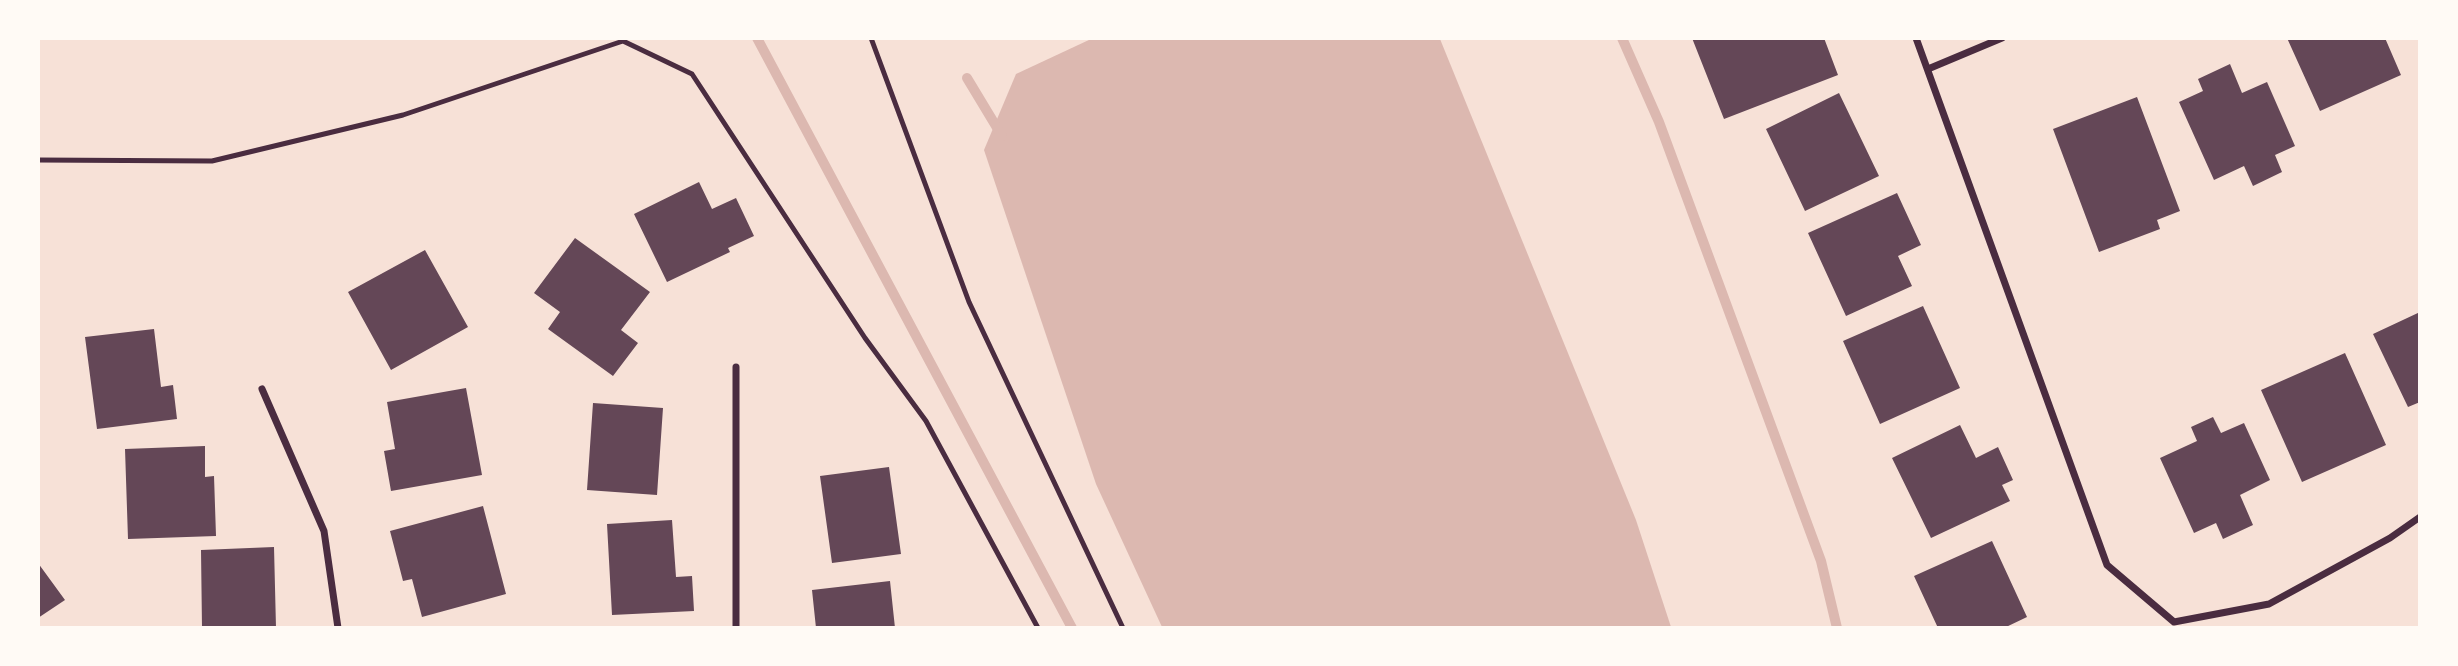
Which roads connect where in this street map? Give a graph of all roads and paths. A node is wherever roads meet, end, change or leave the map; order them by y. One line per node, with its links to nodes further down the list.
1 (871, 38): 12 (lane)
2 (1916, 38): 4 (street)
3 (2002, 38): 4 (street)
4 (1928, 69): 8 (street)
5 (38, 160): 11 (lane)
6 (736, 367): 10 (street)
7 (262, 389): 9 (street)
8 (2420, 516)
9 (338, 628)
10 (736, 628)
11 (1038, 628)
12 (1123, 628)

